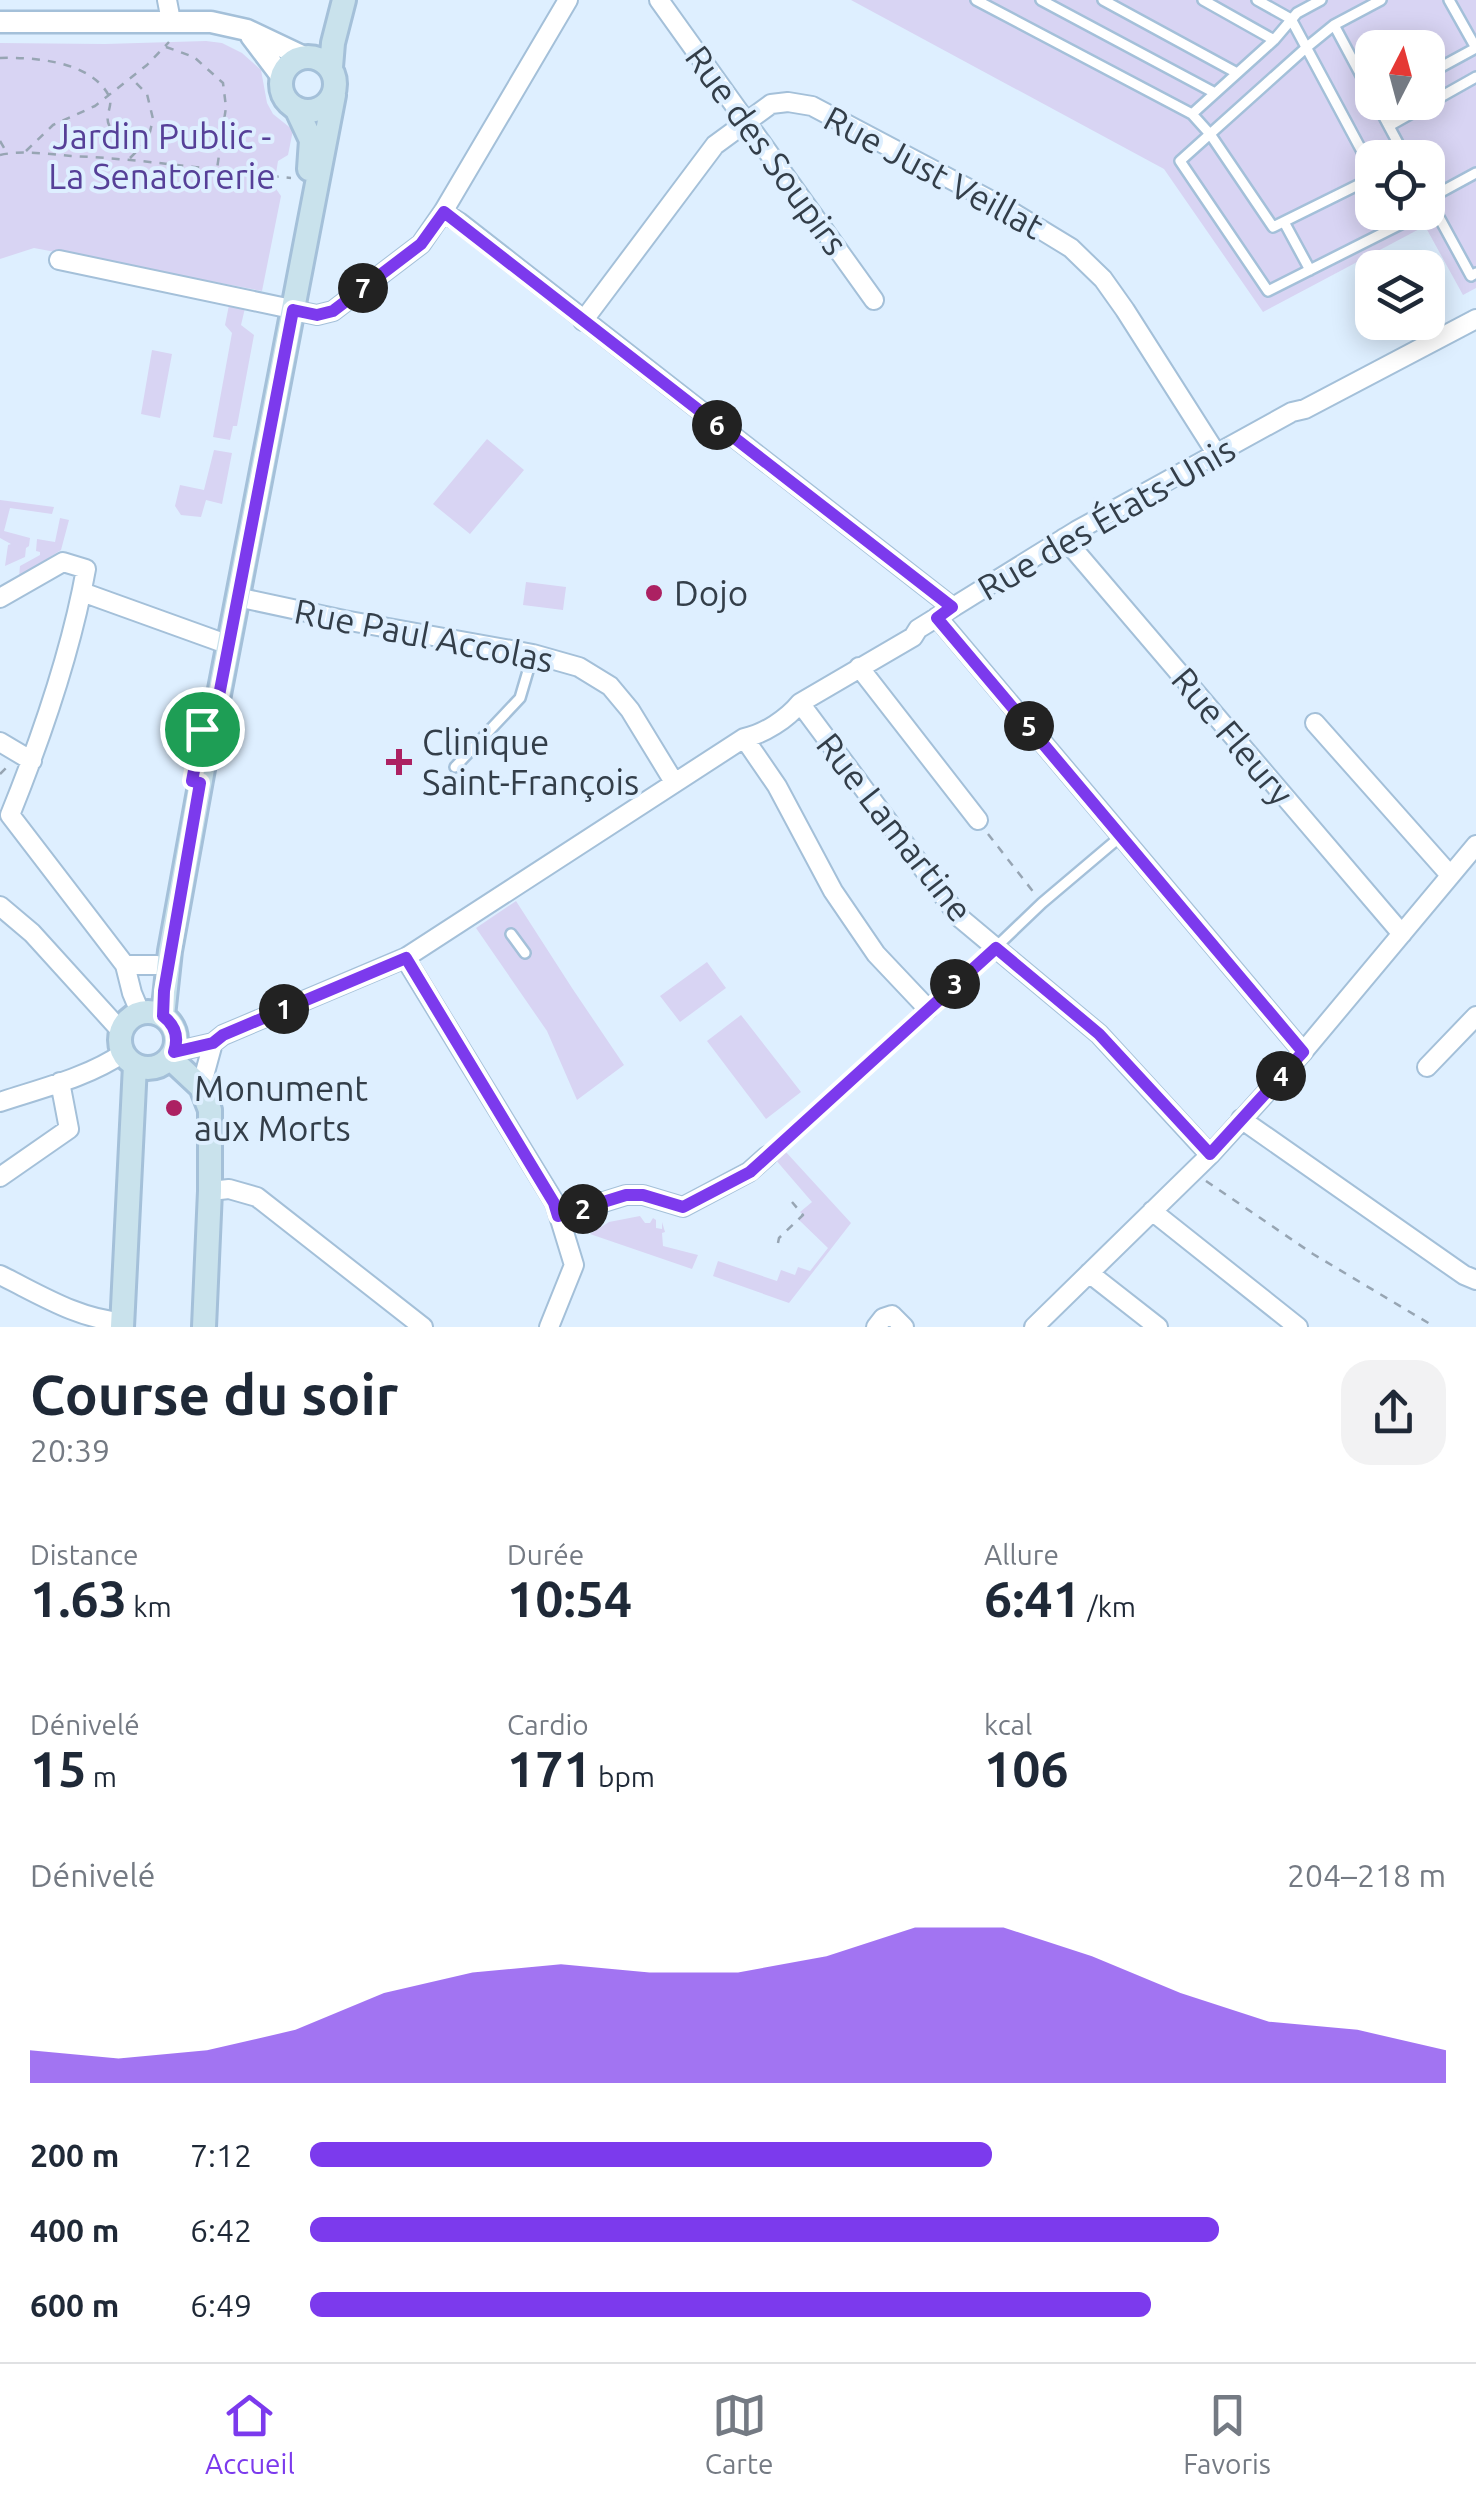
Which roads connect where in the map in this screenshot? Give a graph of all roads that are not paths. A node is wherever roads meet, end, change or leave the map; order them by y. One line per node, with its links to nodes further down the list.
1 (343, 0): 20 (main road); 23 (main road)
2 (568, 0): 40 (street)
3 (660, 0): 32 (street, Rue des Soupirs)
4 (976, 0): 30 (lane)
5 (1041, 0): 27 (lane)
6 (1103, 0): 24 (lane)
7 (1203, 0): 17 (lane)
8 (1257, 0): 13 (lane)
9 (1321, 0): 13 (lane)
10 (1381, 0): 15 (lane)
11 (1449, 0): 19 (lane)
12 (169, 10): 14 (street); 16 (street)
13 (1291, 19): 17 (lane); 18 (lane)
14 (0, 22)
15 (1334, 25): 18 (lane); 21 (lane)
16 (247, 30): 20 (street); 25 (street)
17 (1274, 40): 24 (lane)
18 (1306, 47): 34 (lane); 36 (lane)
19 (1476, 48): 22 (lane)
20 (305, 57): 23 (main road); 25 (main road)
21 (1355, 64)
22 (1445, 65)
23 (331, 67): 28 (main road)
24 (1238, 73): 27 (lane)
25 (282, 76): 29 (main road)
26 (1476, 78): 33 (lane)
27 (1215, 93): 30 (lane)
28 (334, 94): 29 (main road); 48 (main road)
29 (296, 108): 48 (main road)
30 (1192, 114): 34 (lane)
31 (1386, 120): 33 (lane)
32 (747, 122): 47 (street, Rue des Soupirs); 50 (street, Rue Just Veillat); 51 (street, Rue Just Veillat)
33 (1389, 126): 35 (lane)
34 (1210, 134): 41 (lane); 45 (lane)
35 (1397, 140)
36 (1355, 141)
37 (1476, 173): 39 (lane)
38 (1355, 183): 41 (lane)
39 (1445, 189)
40 (444, 212): 48 (street); 50 (street)
41 (1284, 222): 45 (lane)
42 (1445, 229): 46 (lane)
43 (1389, 230): 45 (lane)
44 (59, 260): 48 (street)
45 (1310, 270)
46 (1476, 274)
47 (874, 300)
48 (288, 308): 55 (main road); 57 (main road)
49 (1476, 318): 51 (street, Rue des États-Unis)
50 (583, 321): 56 (street)
51 (1216, 453): 52 (street, Rue des États-Unis)
52 (1064, 538): 56 (street, Rue des États-Unis); 76 (street, Rue Fleury)
53 (82, 592): 54 (street); 57 (street); 65 (street)
54 (0, 598)
55 (237, 598): 58 (street, Rue Paul Accolas); 62 (main road)
56 (944, 612): 59 (street, Rue des États-Unis); 71 (street)
57 (218, 642): 62 (main road)
58 (533, 654): 66 (lane); 68 (street, Rue Paul Accolas)
59 (860, 667): 60 (street, Rue des États-Unis); 70 (street)
60 (800, 703): 63 (street, Rue des États-Unis); 77 (street, Rue Lamartine)
61 (1315, 723): 73 (street)
62 (207, 730): 67 (main road)
63 (744, 738): 68 (street, Rue des États-Unis); 82 (street)
64 (0, 742): 65 (street)
65 (32, 761): 69 (street)
66 (455, 767)
67 (196, 782): 81 (main road); 83 (main road)
68 (673, 783): 79 (street, Rue des États-Unis)
69 (5, 819): 80 (street)
70 (978, 820)
71 (1122, 835): 77 (lane); 87 (street)
72 (1476, 845): 73 (street)
73 (1450, 876): 76 (street)
74 (0, 906): 86 (street)
75 (512, 934): 78 (lane)
76 (1402, 934): 87 (street)
77 (996, 948): 82 (lane); 94 (street, Rue Lamartine)
78 (525, 953)
79 (406, 958): 85 (street, Rue des États-Unis); 99 (street)
80 (125, 965): 81 (street); 83 (street)
81 (157, 965): 83 (main road)
82 (928, 1009): 95 (lane)
83 (150, 1013): 86 (main road); 88 (main road)
84 (1476, 1016): 89 (street)
85 (213, 1043): 88 (street, Rue des États-Unis); 91 (street)
86 (126, 1050): 88 (main road); 90 (street); 103 (main road)
87 (1303, 1052): 93 (street)
88 (172, 1055): 91 (main road)
89 (1427, 1067)
90 (60, 1082): 92 (street); 96 (street)
91 (201, 1087): 97 (main road)
92 (0, 1102)
93 (1241, 1119): 94 (street); 102 (street)
94 (1210, 1154): 98 (street)
95 (766, 1156): 99 (street)
96 (0, 1178)
97 (210, 1191): 104 (main road); 105 (street)
98 (1152, 1211): 100 (street); 111 (street)
99 (558, 1216): 106 (street)
100 (1088, 1273): 109 (street); 110 (street)
101 (0, 1275): 103 (street)
102 (1476, 1280)
103 (122, 1324)
104 (204, 1327)
105 (423, 1327)
106 (548, 1327)
107 (876, 1327): 108 (street)
108 (904, 1327)
109 (1034, 1327)
110 (1158, 1327)
111 (1298, 1327)

